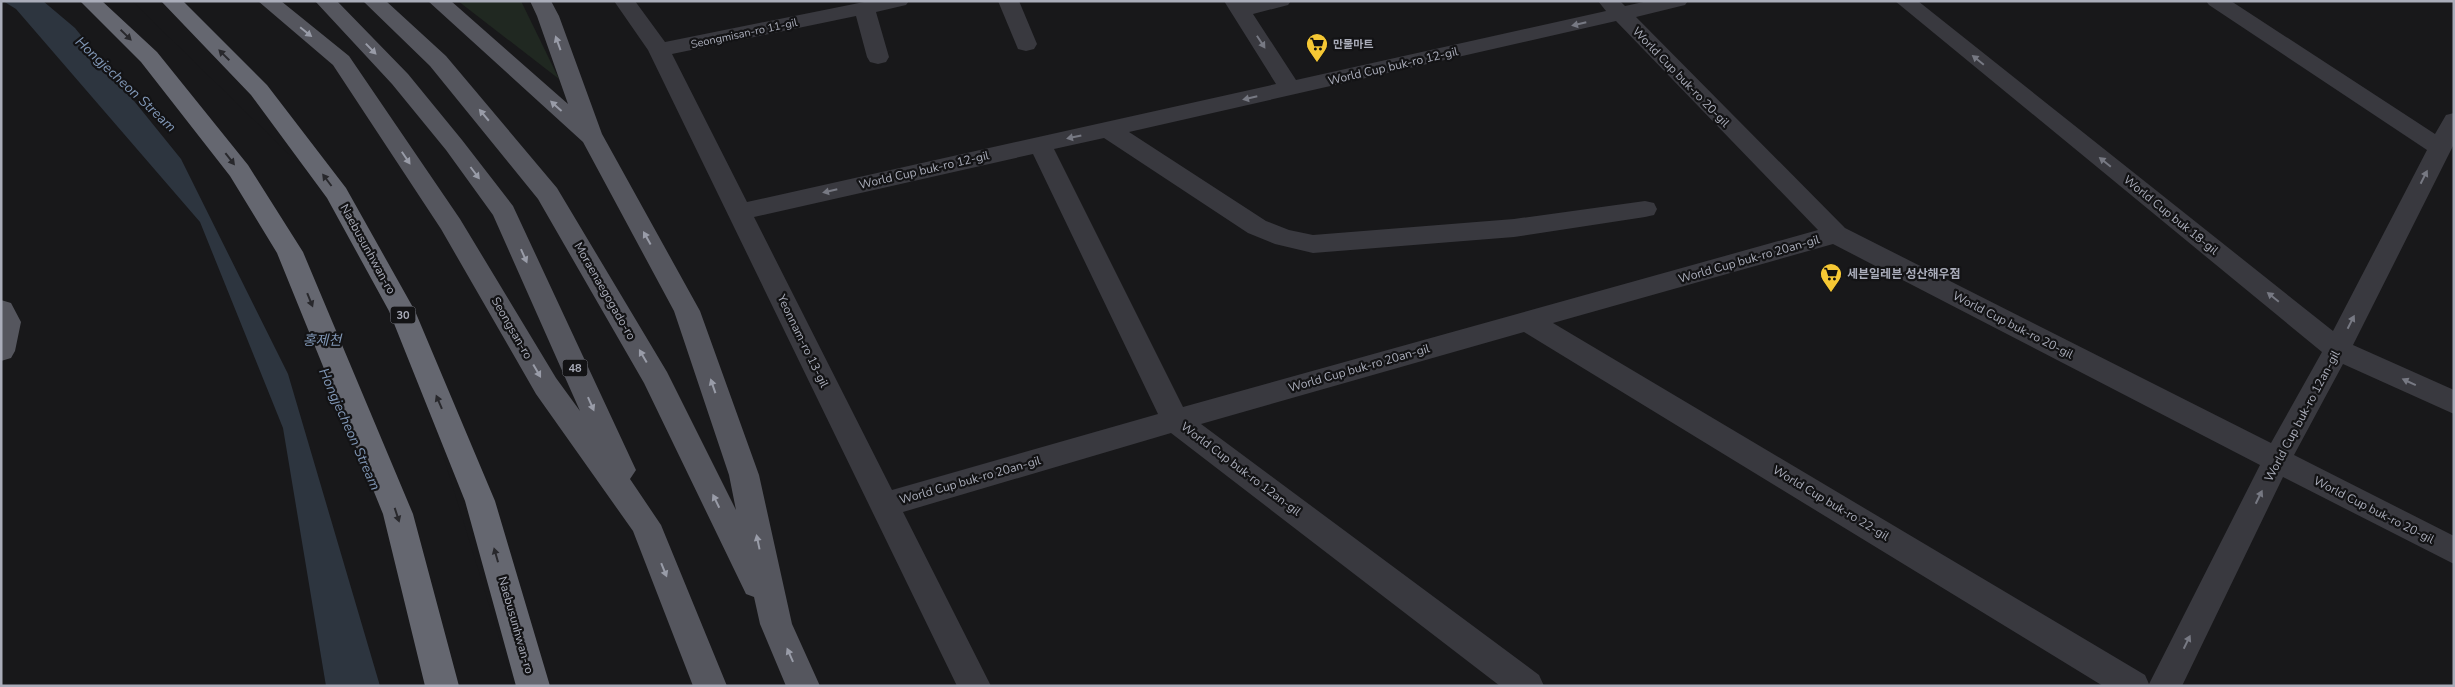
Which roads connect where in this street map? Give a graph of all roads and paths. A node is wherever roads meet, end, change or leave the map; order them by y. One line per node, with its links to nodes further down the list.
1 (90, 1): 42 (highway, one-way to 42)
2 (171, 1): 43 (highway, Naebusunhwan-ro / 30, one-way to 2)
3 (268, 1): 39 (main road, Seongsan-ro, one-way to 39)
4 (325, 1): 39 (main road, 48, one-way to 39)
5 (373, 1): 41 (main road, Moraenaegogado-ro, one-way to 5)
6 (438, 1): 25 (main road, one-way to 6)
7 (540, 1): 25 (main road, one-way to 7)
8 (624, 1): 20 (street, Yeonnam-ro 13-gil)
9 (899, 1): 17 (street, Seongmisan-ro 11-gil)
10 (1008, 1): 19 (street)
11 (1281, 1): 15 (street)
12 (1678, 1): 18 (street, World Cup buk-ro 12-gil)
13 (1904, 1): 33 (street, World Cup buk 18-gil, one-way to 13)
14 (2216, 1): 27 (street)
15 (1237, 6): 22 (street, one-way to 22)
16 (828, 8): 17 (street, Seongmisan-ro 11-gil); 20 (street, Seongmisan-ro 11-gil)
17 (864, 8): 21 (street)
18 (1614, 8): 22 (street, World Cup buk-ro 12-gil, one-way to 22); 30 (street, World Cup buk-ro 20-gil)
19 (1026, 44)
20 (659, 50): 29 (street, Yeonnam-ro 13-gil)
21 (878, 57)
22 (1291, 89): 24 (street, World Cup buk-ro 12-gil, one-way to 24)
23 (2454, 120): 27 (street, World Cup buk-ro 12an-gil)
24 (1109, 130): 26 (street, World Cup buk-ro 12-gil, one-way to 26); 28 (street)
25 (592, 138): 41 (main road, one-way to 25)
26 (1040, 144): 29 (street, World Cup buk-ro 12-gil, one-way to 29); 36 (street, World Cup buk-ro 12an-gil)
27 (2439, 147): 33 (street, World Cup buk-ro 12an-gil, one-way to 27)
28 (1645, 209)
29 (739, 212): 38 (street, Yeonnam-ro 13-gil)
30 (1836, 234): 32 (street, World Cup buk-ro 20an-gil); 37 (street, World Cup buk-ro 20-gil)
31 (1, 310): 34 (main road)
32 (1528, 321): 36 (street, World Cup buk-ro 20an-gil); 48 (street, World Cup buk-ro 22-gil)
33 (2337, 349): 35 (street, World Cup buk 18-gil, one-way to 33); 37 (street, World Cup buk-ro 12an-gil)
34 (1, 351)
35 (2454, 403)
36 (1175, 420): 38 (street, World Cup buk-ro 20an-gil); 47 (street, World Cup buk-ro 12an-gil)
37 (2277, 460): 40 (street, World Cup buk-ro 20-gil); 49 (street, World Cup buk-ro 12an-gil, one-way to 37)
38 (884, 506): 46 (street, Yeonnam-ro 13-gil)
39 (646, 525): 44 (main road, Seongsan-ro / 48, one-way to 44)
40 (2454, 551)
41 (776, 624): 45 (main road, one-way to 41)
42 (442, 686)
43 (533, 686)
44 (710, 686)
45 (803, 686)
46 (974, 686)
47 (1527, 686)
48 (2133, 686)
49 (2165, 686)

